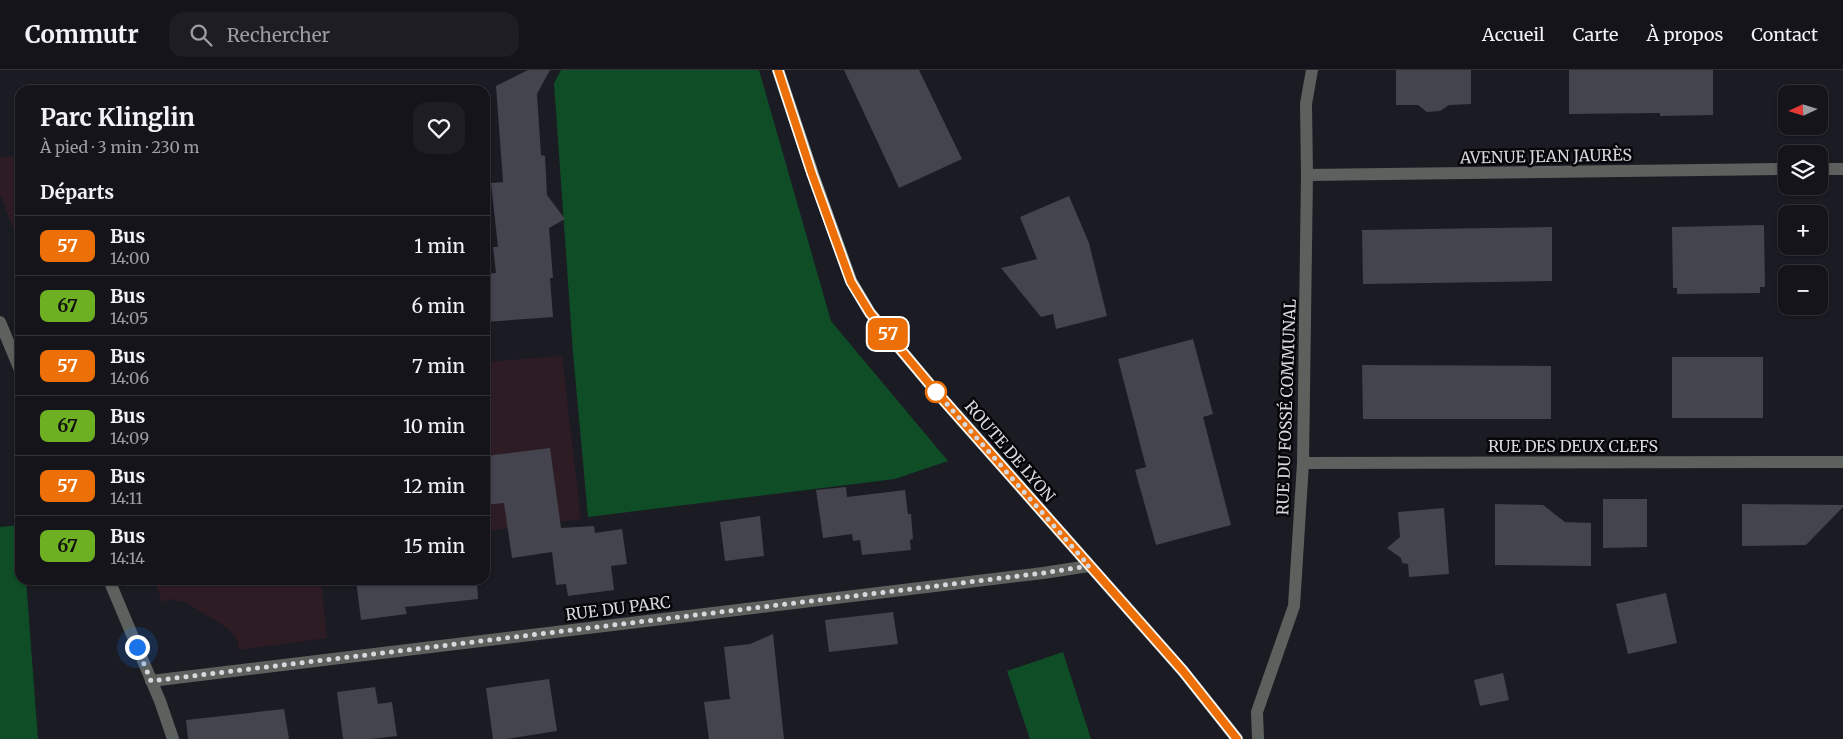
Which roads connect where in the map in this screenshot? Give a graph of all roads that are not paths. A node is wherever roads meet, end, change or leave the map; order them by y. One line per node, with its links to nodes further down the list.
1 (778, 70): 11 (main road, ROUTE DE LYON)
2 (1312, 70): 6 (street, RUE DU FOSSÉ COMMUNAL)
3 (1778, 169): 6 (street, AVENUE JEAN JAURÈS)
4 (1828, 169): 5 (street)
5 (1843, 169)
6 (1307, 175): 10 (street, RUE DU FOSSÉ COMMUNAL)
7 (0, 322): 8 (street)
8 (15, 358)
9 (1843, 462): 10 (street, RUE DES DEUX CLEFS)
10 (1303, 463): 16 (street, RUE DU FOSSÉ COMMUNAL)
11 (1089, 566): 13 (street, RUE DU PARC); 15 (main road, ROUTE DE LYON)
12 (111, 585): 13 (street)
13 (151, 681): 14 (street)
14 (173, 739)
15 (1237, 739)
16 (1258, 739)

